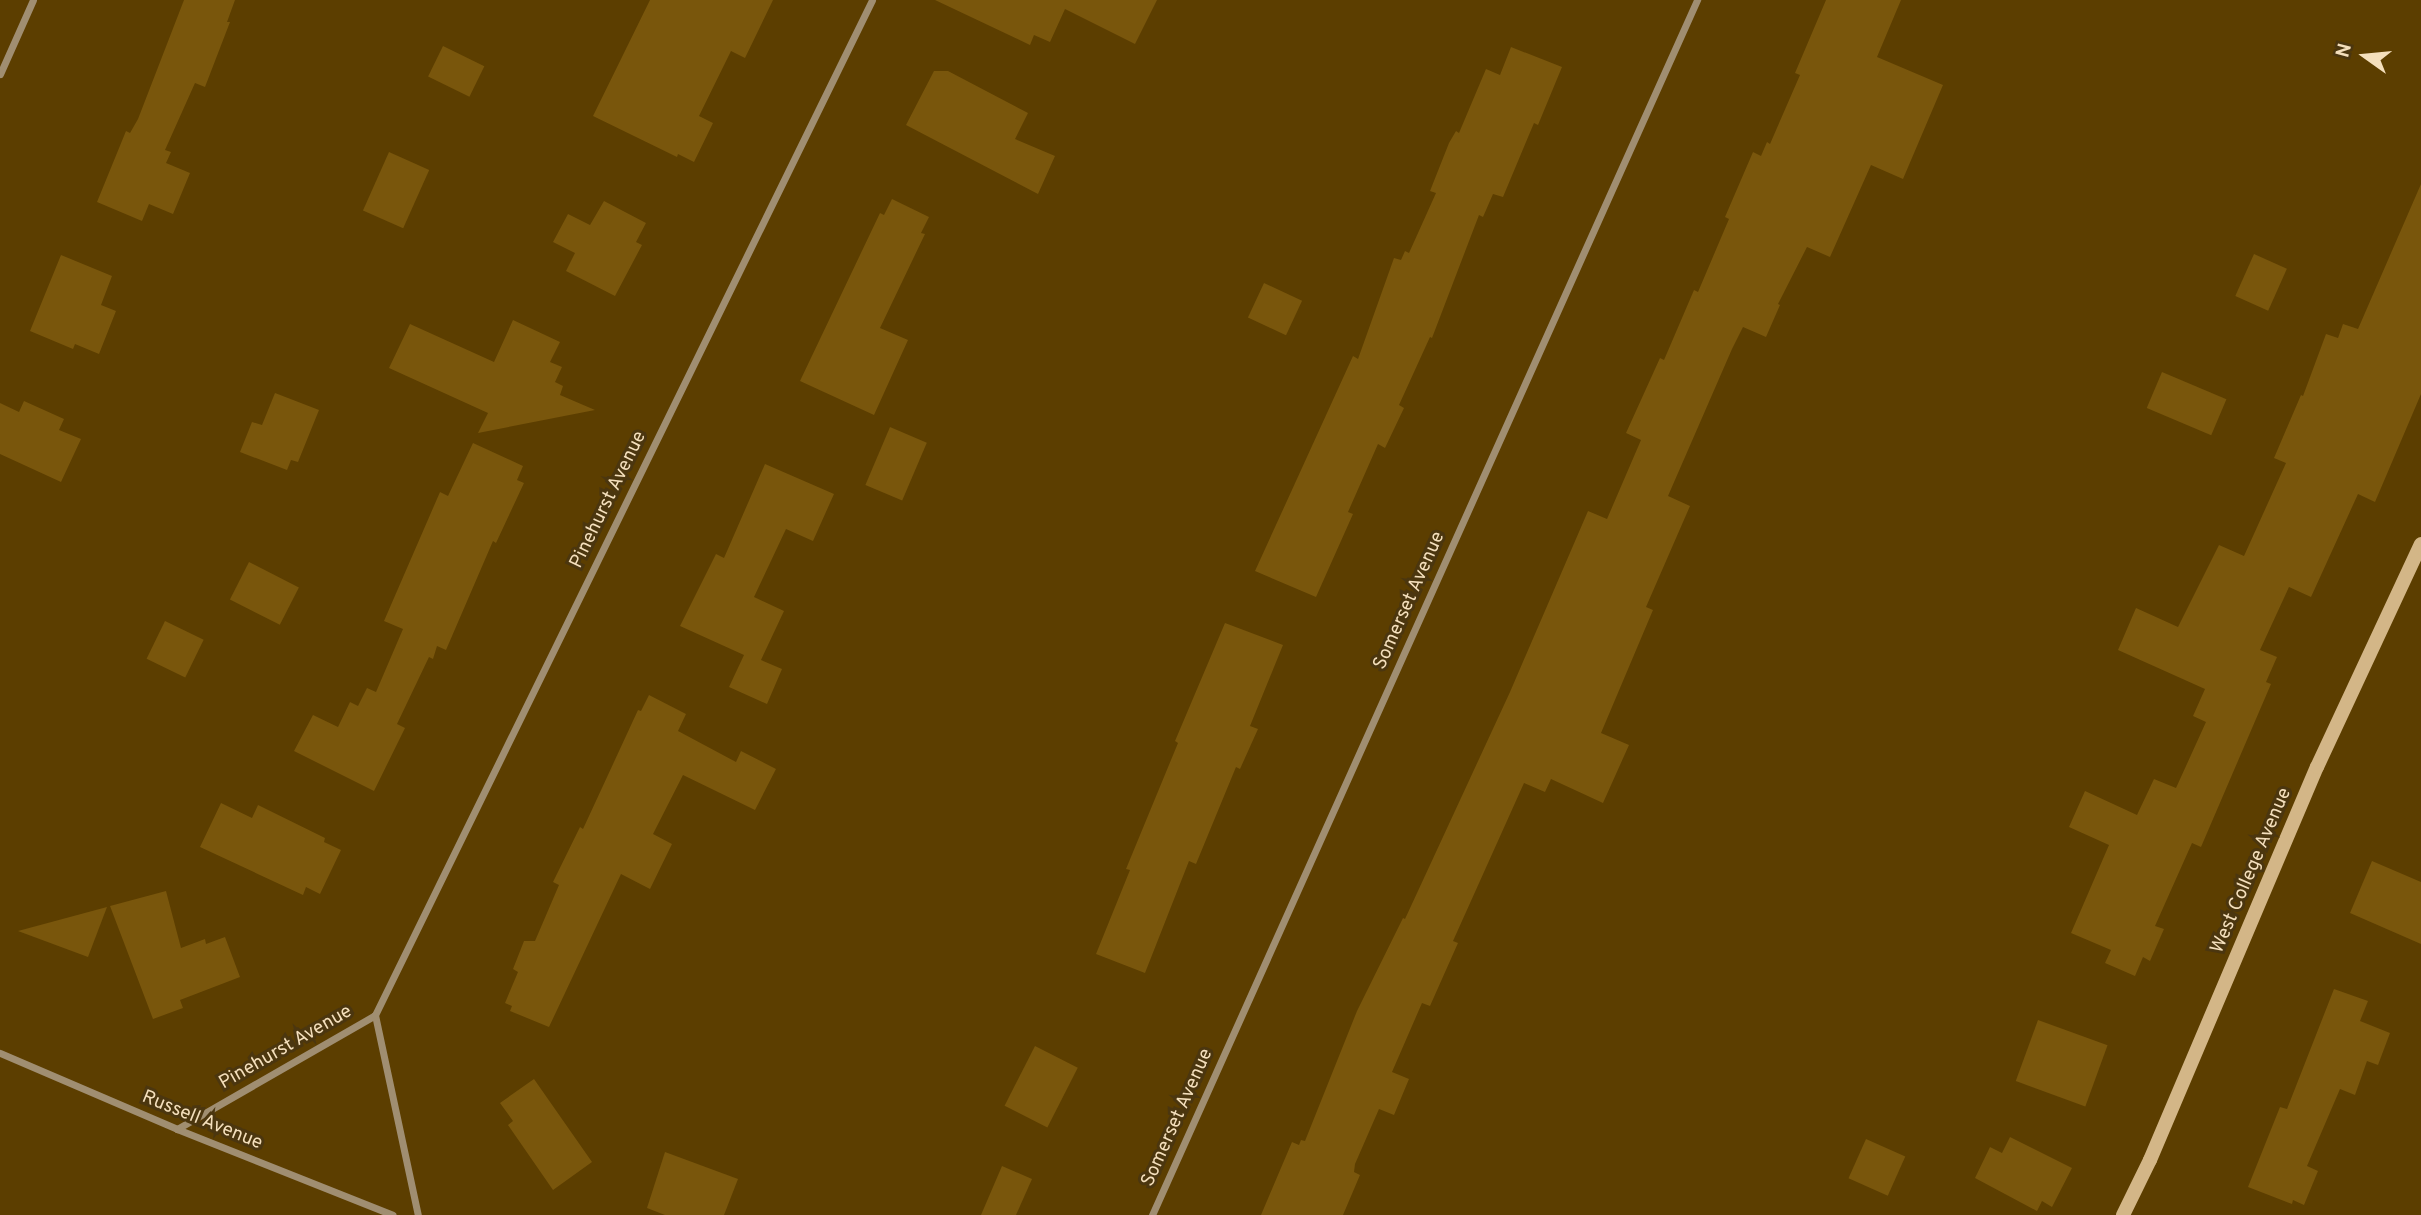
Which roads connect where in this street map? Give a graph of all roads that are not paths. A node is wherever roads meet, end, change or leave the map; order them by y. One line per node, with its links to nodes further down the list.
1 (33, 0): 4 (street)
2 (872, 0): 6 (street, Pinehurst Avenue)
3 (1697, 0): 11 (street, Somerset Avenue)
4 (0, 74)
5 (2421, 544): 12 (street, West College Avenue)
6 (375, 1015): 8 (street, Pinehurst Avenue); 10 (street, Pinehurst Avenue)
7 (0, 1053): 8 (street, Russell Avenue)
8 (177, 1129): 9 (street, Russell Avenue)
9 (393, 1215)
10 (418, 1215)
11 (1152, 1215)
12 (2123, 1215)

